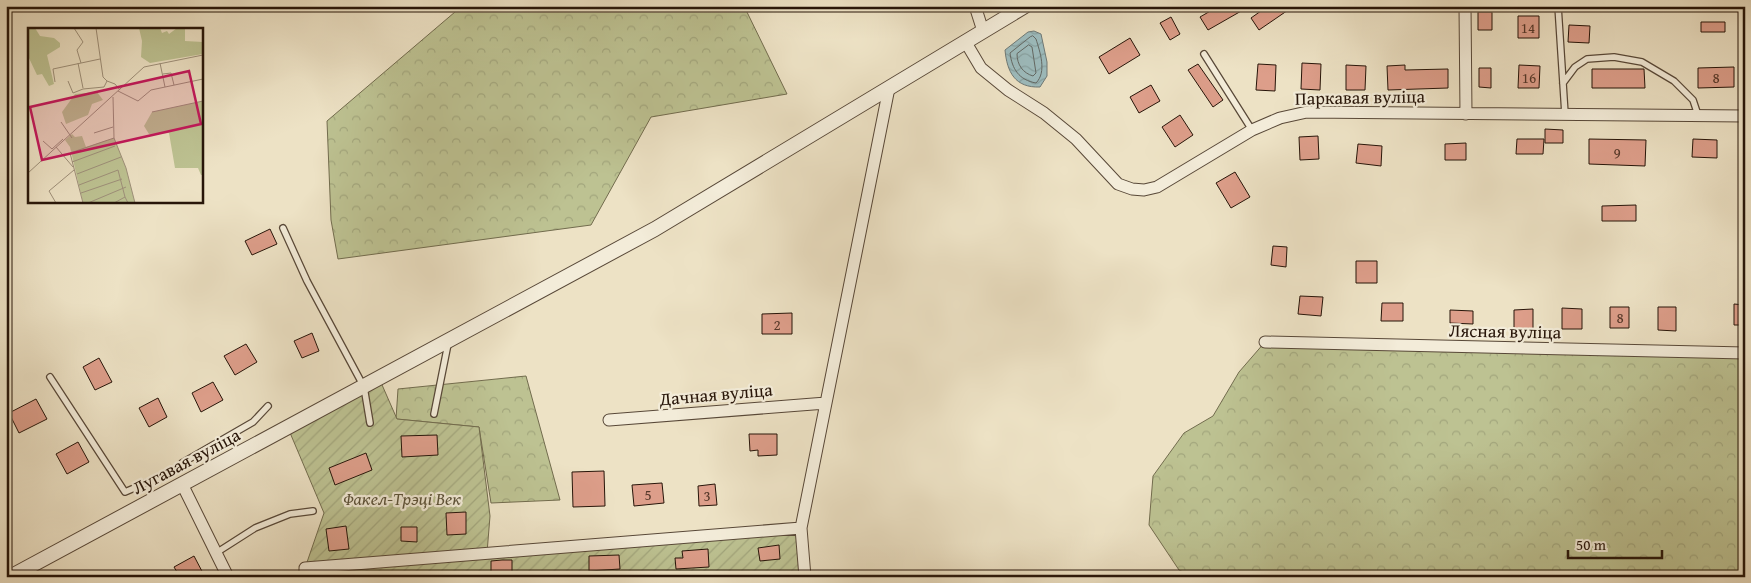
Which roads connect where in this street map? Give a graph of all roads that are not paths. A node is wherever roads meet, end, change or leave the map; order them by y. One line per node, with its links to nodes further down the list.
1 (975, 6): 5 (street)
2 (1025, 6): 5 (street, Лугавая вуліца)
3 (1465, 6): 10 (street)
4 (1558, 6): 8 (lane)
5 (983, 31): 6 (street, Лугавая вуліца)
6 (965, 41): 9 (street, Лугавая вуліца); 14 (street, Паркавая вуліца)
7 (1204, 54): 14 (lane)
8 (1563, 84): 11 (lane); 12 (lane)
9 (889, 88): 16 (street, Лугавая вуліца); 21 (street)
10 (1466, 114): 11 (street, Паркавая вуліца); 14 (street, Паркавая вуліца)
11 (1565, 114): 12 (street, Паркавая вуліца)
12 (1699, 116): 13 (street, Паркавая вуліца)
13 (1745, 116)
14 (1252, 130)
15 (283, 228): 20 (lane)
16 (448, 342): 20 (street, Лугавая вуліца); 23 (lane)
17 (1264, 342): 18 (street, Лясная вуліца)
18 (1745, 353)
19 (50, 378): 26 (lane)
20 (364, 387): 25 (lane); 27 (street, Лугавая вуліца)
21 (826, 403): 24 (street, Дачная вуліца); 29 (street)
22 (268, 406): 26 (lane)
23 (434, 414)
24 (609, 420)
25 (370, 423)
26 (174, 471): 27 (lane)
27 (182, 484): 30 (street); 31 (street, Лугавая вуліца)
28 (313, 511): 30 (lane)
29 (801, 528): 33 (street); 34 (street)
30 (216, 552): 32 (street)
31 (10, 577)
32 (228, 577)
33 (305, 577)
34 (805, 577)

